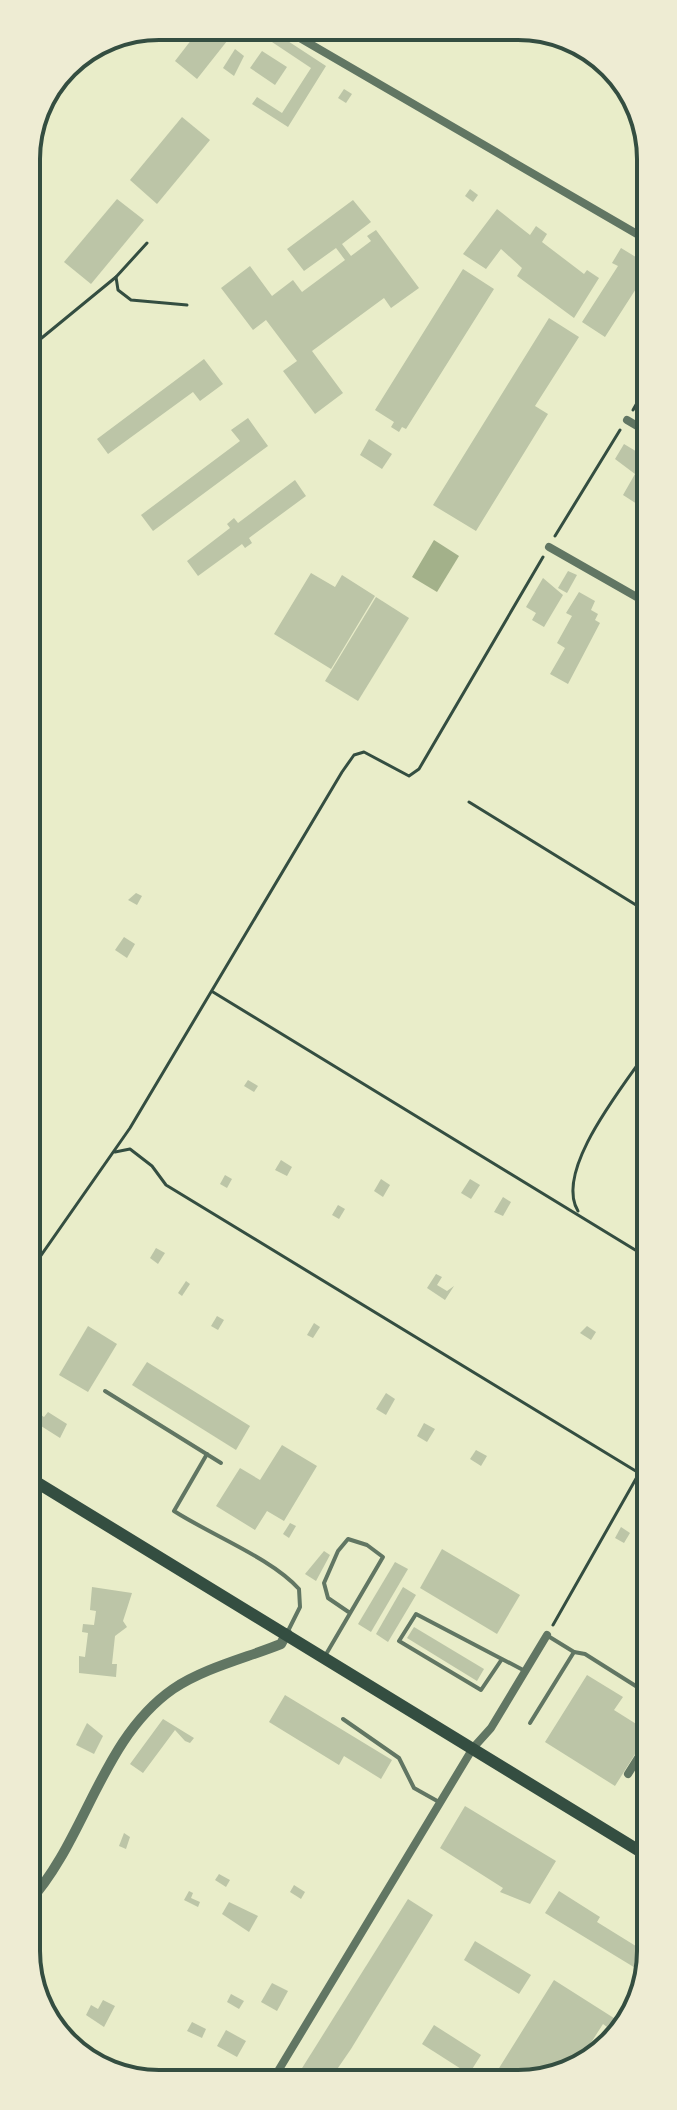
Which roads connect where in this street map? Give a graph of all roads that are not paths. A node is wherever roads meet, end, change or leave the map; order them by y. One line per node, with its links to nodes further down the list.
1 (303, 40): 2 (street)
2 (637, 234)
3 (627, 420): 4 (street)
4 (637, 426)
5 (549, 547): 6 (street)
6 (637, 597)
7 (105, 1391): 8 (lane)
8 (207, 1454): 9 (lane); 12 (lane)
9 (221, 1463)
10 (40, 1484): 12 (main road)
11 (350, 1613): 11 (lane); 15 (lane)
12 (287, 1633): 15 (main road); 26 (street)
13 (547, 1635): 14 (lane); 17 (street)
14 (574, 1652): 18 (lane); 20 (lane)
15 (325, 1656): 21 (main road)
16 (502, 1659): 16 (lane); 17 (lane)
17 (525, 1671): 21 (street)
18 (637, 1687)
19 (343, 1719): 24 (lane)
20 (530, 1723)
21 (473, 1748): 24 (street); 25 (main road)
22 (637, 1760): 23 (street)
23 (628, 1774)
24 (441, 1803): 27 (street)
25 (637, 1849)
26 (40, 1889)
27 (279, 2070)

